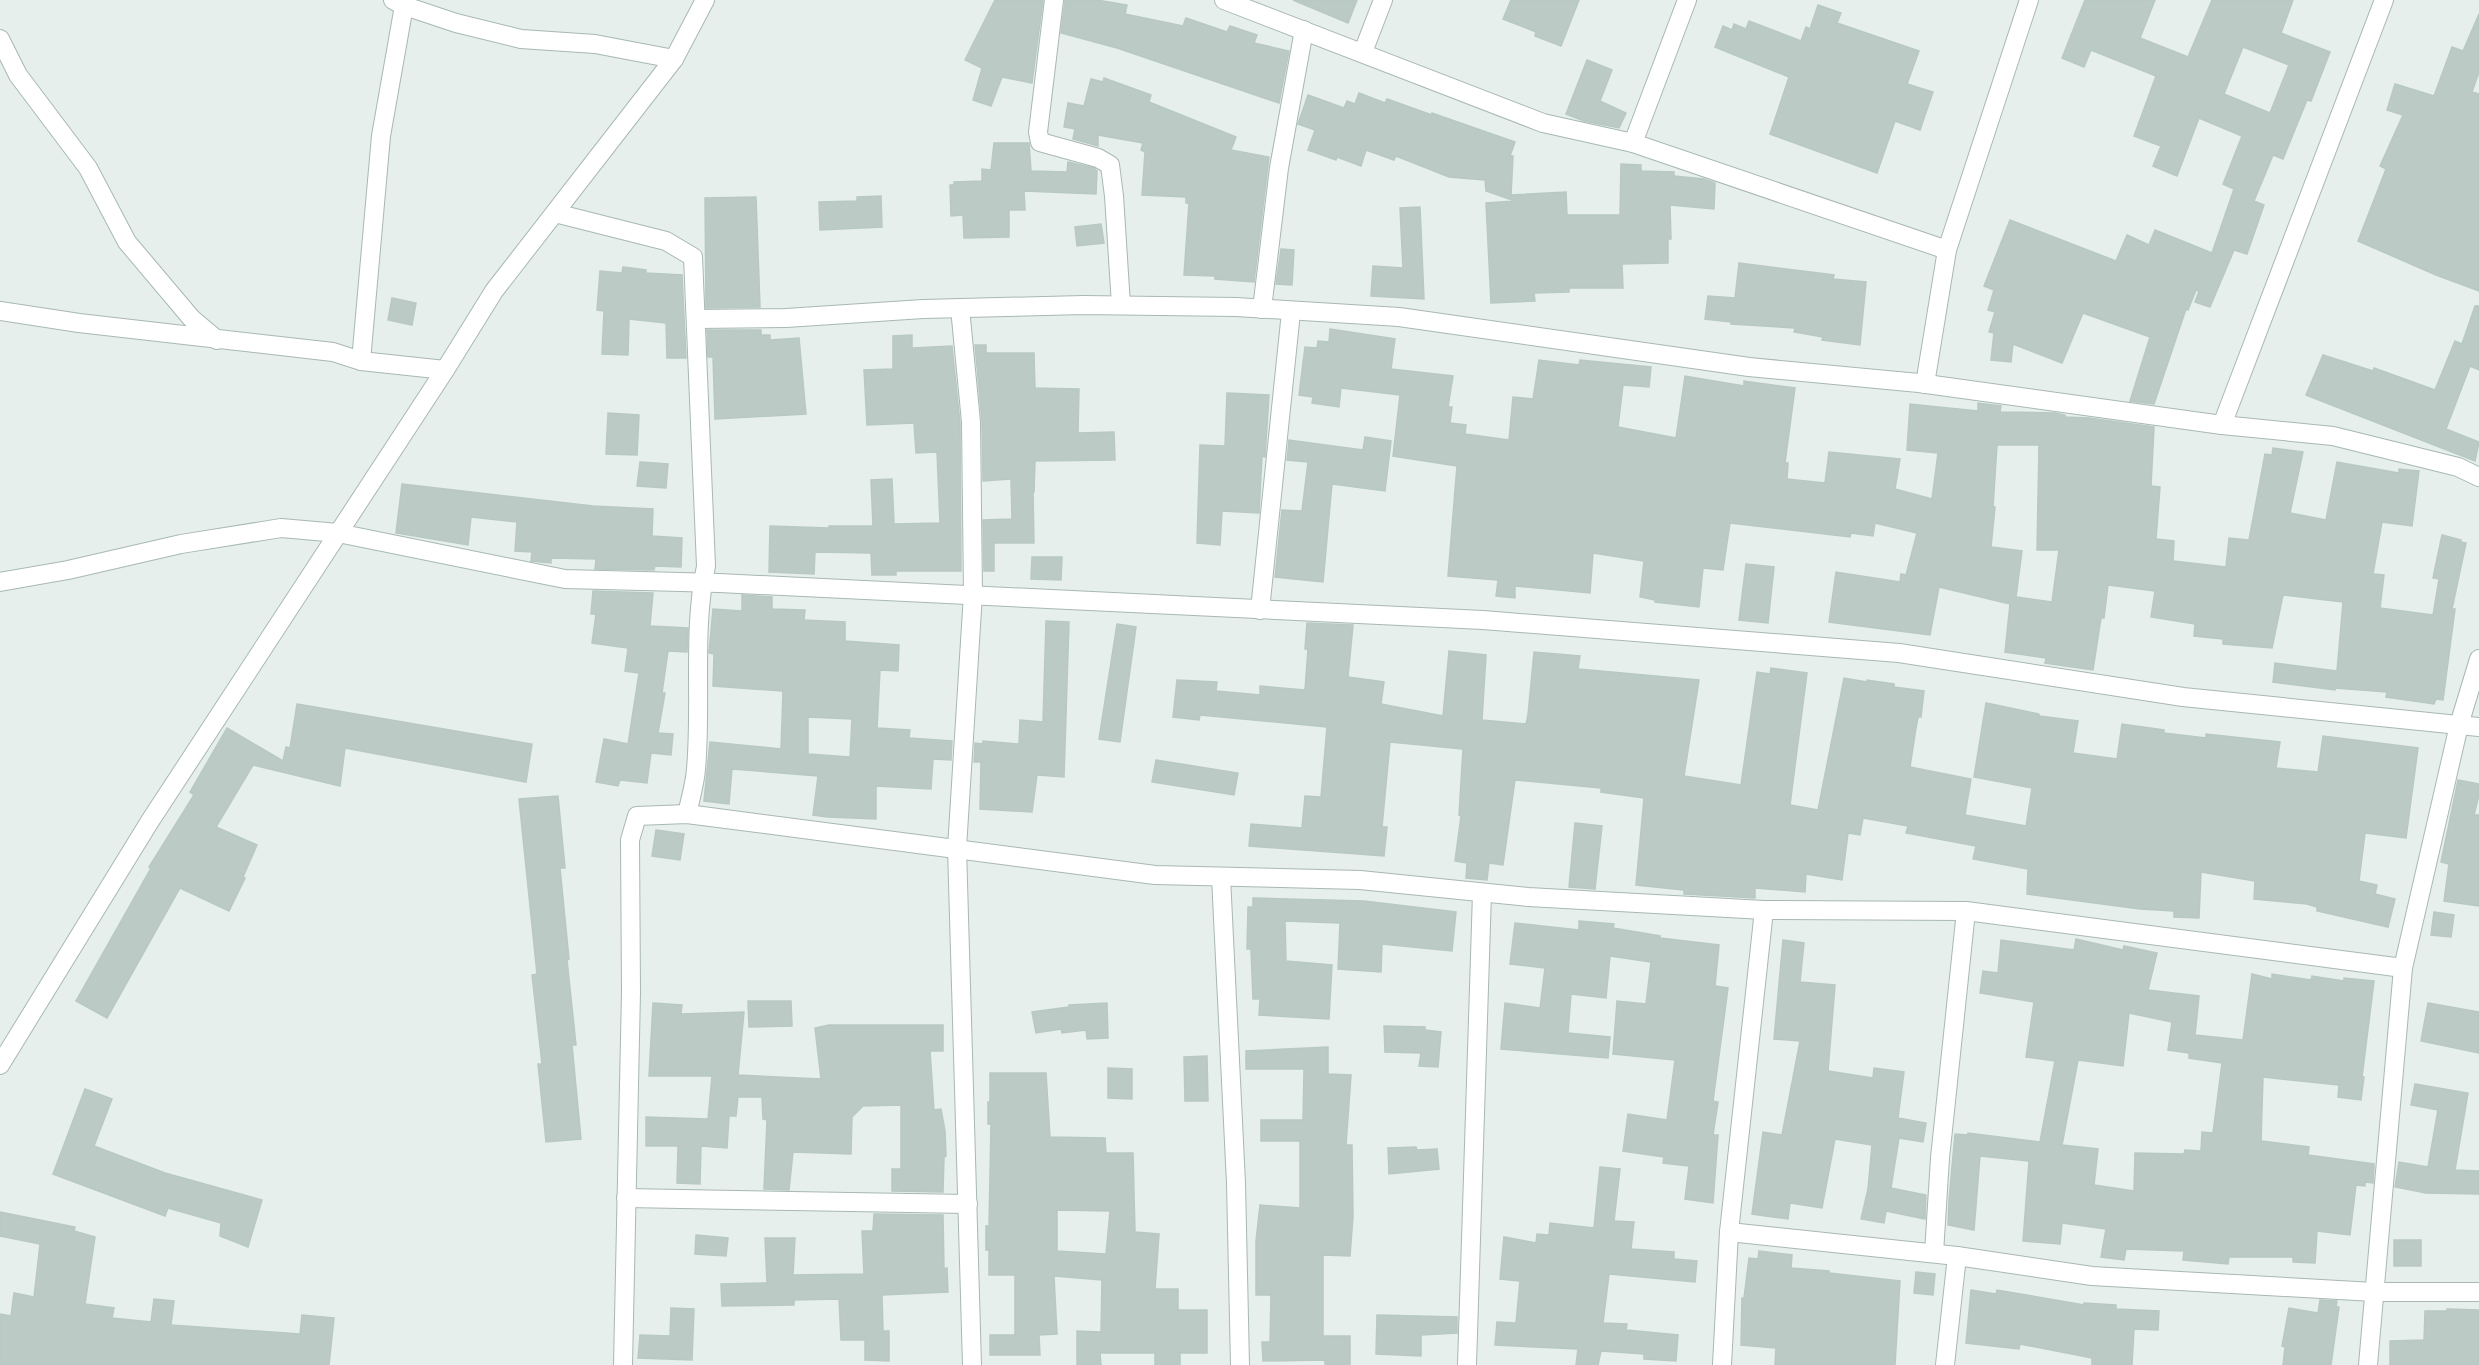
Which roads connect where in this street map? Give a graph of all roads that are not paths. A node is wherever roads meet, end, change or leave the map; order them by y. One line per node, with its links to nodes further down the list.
1 (705, 0): 12 (street)
2 (1054, 0): 16 (street)
3 (1224, 0): 9 (street)
4 (1383, 0): 11 (street)
5 (1687, 0): 13 (street)
6 (2029, 0): 15 (street)
7 (2384, 0): 26 (street)
8 (400, 2): 12 (street); 23 (street)
9 (1304, 30): 11 (street); 18 (street)
10 (0, 39): 22 (street)
11 (1363, 52): 13 (street)
12 (674, 59): 14 (street)
13 (1634, 143): 15 (street)
14 (555, 213): 21 (street); 24 (street)
15 (1947, 250): 25 (street)
16 (1121, 305): 17 (street); 18 (street)
17 (960, 308): 21 (street); 31 (street)
18 (1262, 309): 20 (street)
19 (0, 311): 22 (street)
20 (1291, 312): 25 (street); 32 (street)
21 (696, 320): 30 (street)
22 (217, 340): 23 (street)
23 (361, 361): 24 (street)
24 (445, 370): 28 (street)
25 (1925, 384): 26 (street)
26 (2222, 425): 27 (street)
27 (2479, 477)
28 (338, 533): 29 (street); 30 (street); 43 (street)
29 (0, 582)
30 (703, 582): 31 (street); 36 (street)
31 (973, 594): 32 (street); 37 (street)
32 (1260, 610): 34 (street)
33 (2479, 659): 34 (street)
34 (2460, 725): 35 (street); 42 (street)
35 (2479, 727)
36 (687, 814): 37 (street); 44 (street)
37 (957, 848): 38 (street); 45 (street)
38 (1221, 877): 39 (street); 53 (street)
39 (1482, 892): 40 (street); 54 (street)
40 (1764, 910): 41 (street); 46 (street)
41 (1966, 911): 42 (street); 47 (street)
42 (2403, 968): 49 (street)
43 (0, 1065)
44 (626, 1197): 45 (street); 51 (street)
45 (968, 1204): 52 (street)
46 (1729, 1232): 47 (street); 55 (street)
47 (1934, 1253): 48 (street)
48 (1957, 1256): 49 (street); 56 (street)
49 (2374, 1292): 50 (street); 57 (street)
50 (2479, 1292)
51 (623, 1365)
52 (972, 1365)
53 (1240, 1365)
54 (1467, 1365)
55 (1722, 1365)
56 (1945, 1365)
57 (2368, 1365)

